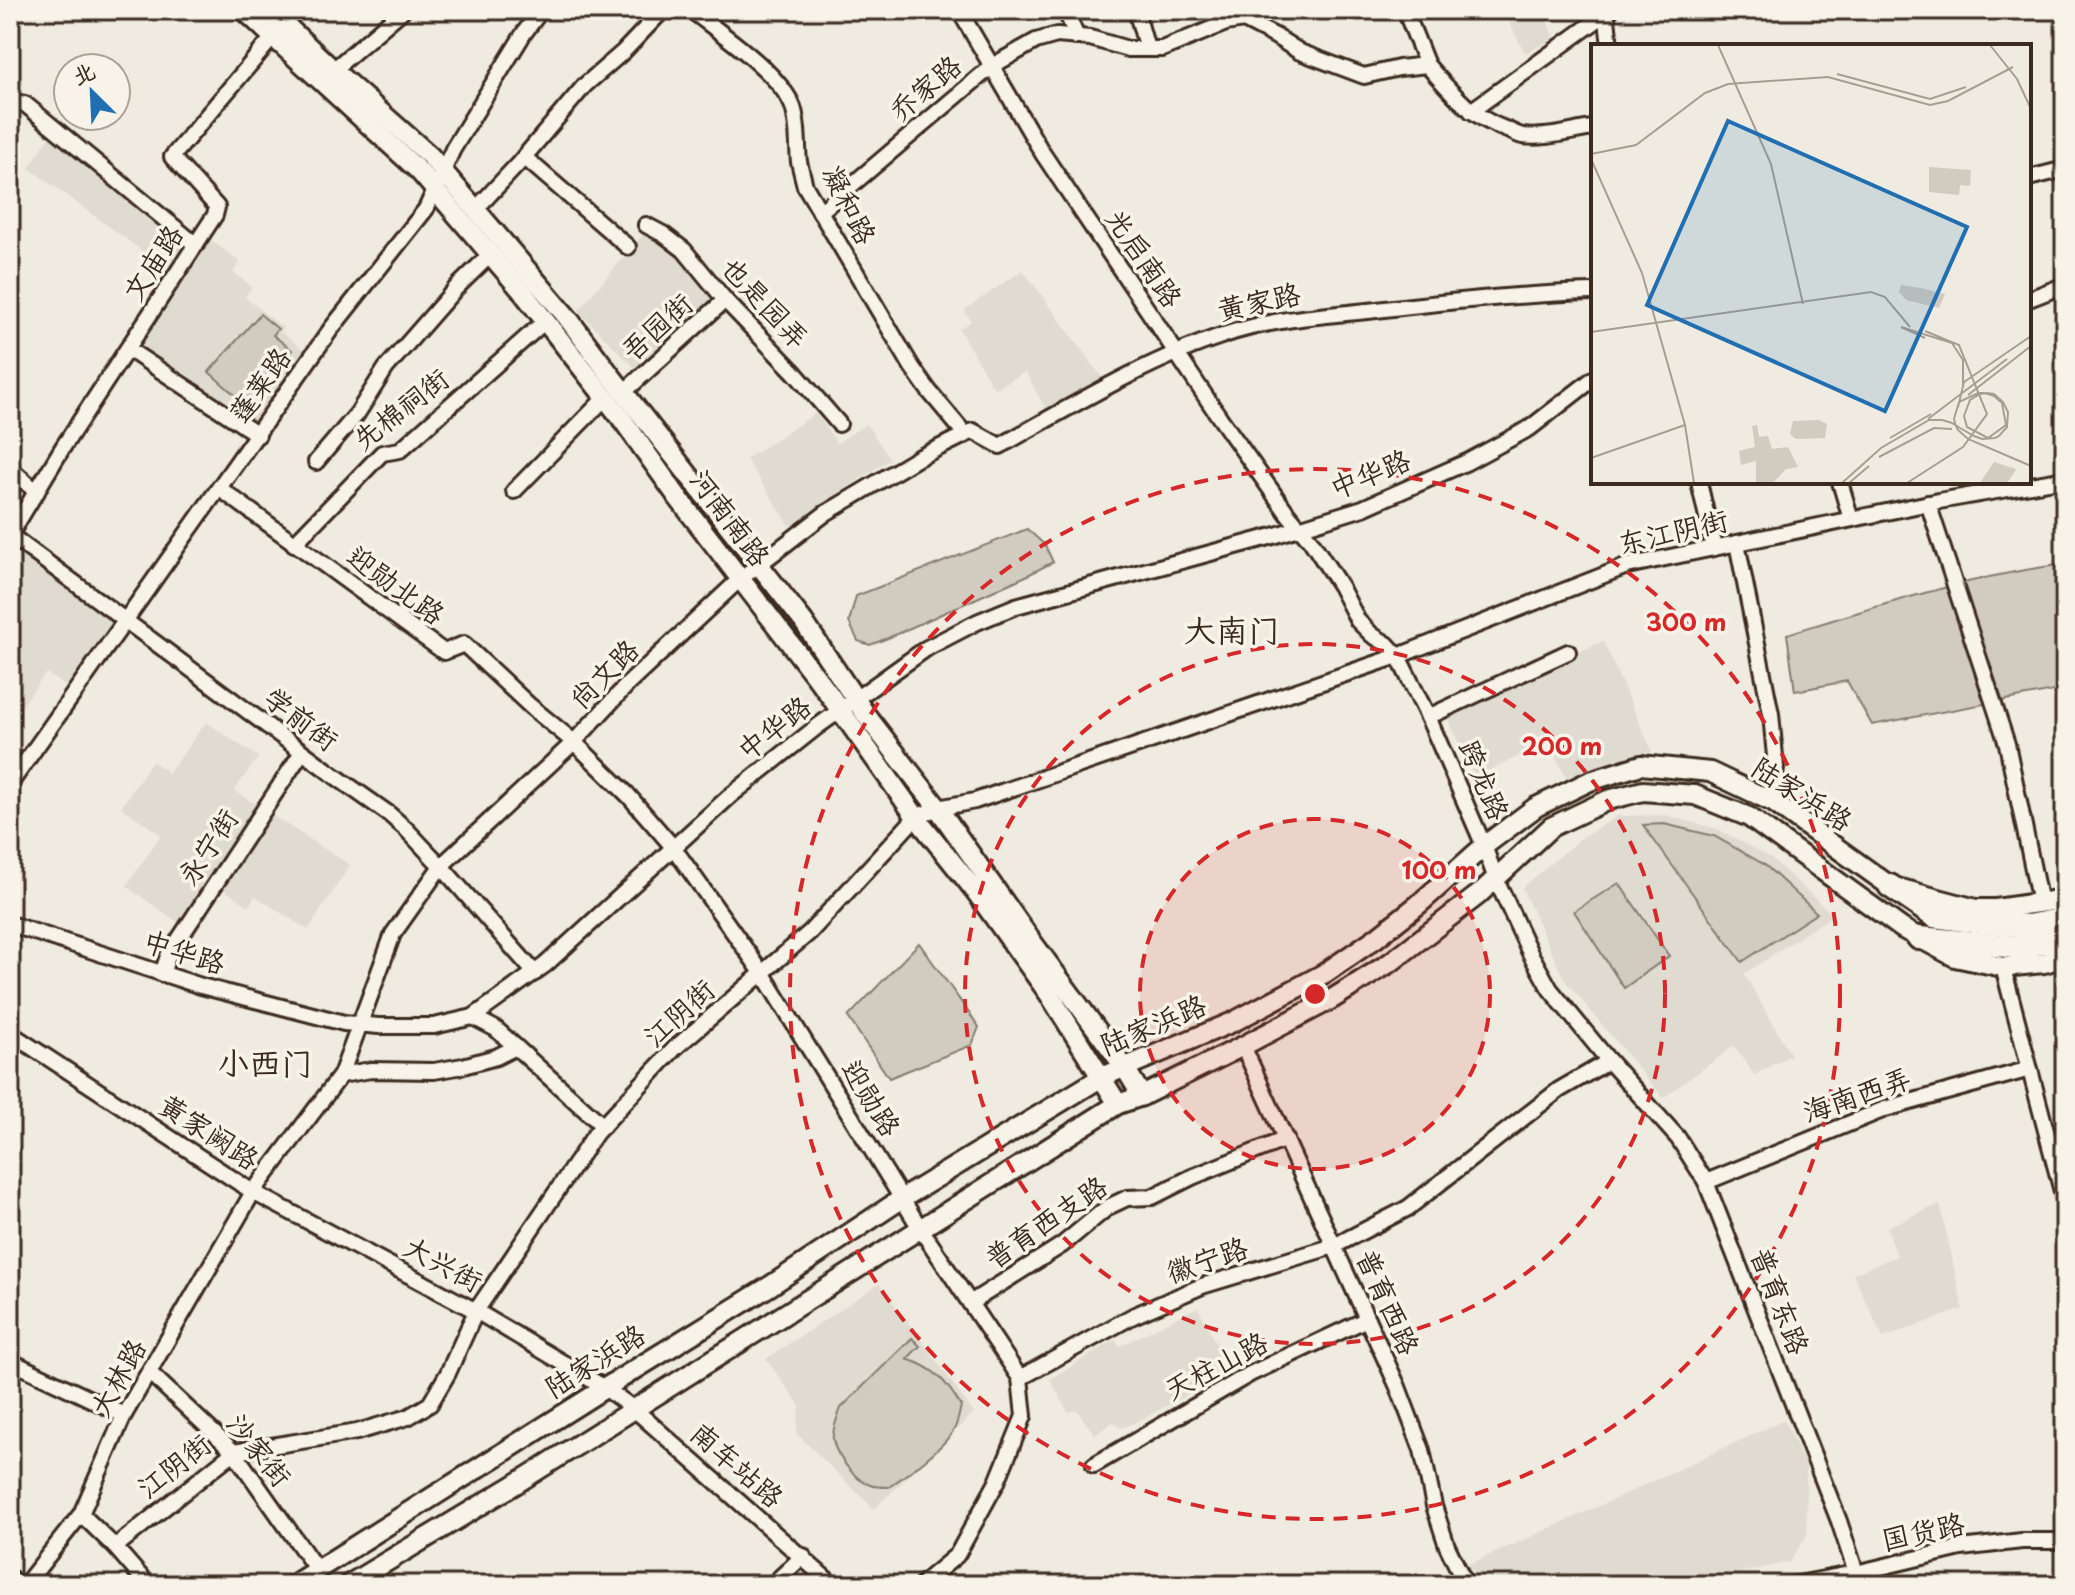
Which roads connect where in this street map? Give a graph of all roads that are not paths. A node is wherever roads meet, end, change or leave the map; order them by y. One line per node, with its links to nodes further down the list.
1 (244, 10): 12 (main road, 河南南路)
2 (270, 10): 18 (main road, 河南南路)
3 (403, 10): 18 (street)
4 (541, 10): 24 (street, 蓬莱路)
5 (663, 10): 22 (street)
6 (691, 10): 28 (street, 凝和路)
7 (959, 10): 17 (street, 光启南路)
8 (1065, 10): 13 (street)
9 (1136, 10): 15 (street)
10 (1405, 10): 16 (street)
11 (1608, 11): 14 (street); 20 (street)
12 (273, 37): 26 (main road, 河南南路); 30 (street, 文庙路)
13 (1077, 37): 15 (street, 乔家路); 17 (street, 乔家路)
14 (1610, 44)
15 (1147, 49): 16 (street, 乔家路)
16 (1427, 65): 20 (street)
17 (992, 66): 28 (street, 乔家路); 39 (street, 光启南路)
18 (333, 70): 24 (main road, 河南南路)
19 (10, 101): 30 (street)
20 (1471, 111): 21 (street)
21 (1591, 128)
22 (524, 157): 27 (street); 31 (street)
23 (2065, 169): 25 (street)
24 (443, 171): 26 (street, 蓬莱路); 27 (main road, 河南南路)
25 (2031, 178)
26 (435, 189): 32 (main road, 河南南路); 44 (street, 蓬莱路)
27 (476, 209): 41 (main road, 河南南路)
28 (820, 212): 43 (street, 凝和路)
29 (646, 225): 36 (street, 也是园弄)
30 (196, 245): 38 (street, 文庙路)
31 (628, 247)
32 (490, 255): 37 (main road, 河南南路); 45 (street)
33 (2065, 285): 35 (street)
34 (1591, 292): 39 (street, 黄家路)
35 (2031, 298)
36 (725, 300): 41 (street, 吾园街); 42 (street, 也是园弄)
37 (545, 321): 41 (main road, 河南南路); 58 (street, 先棉祠街)
38 (128, 349): 44 (street); 52 (street, 文庙路)
39 (1176, 352): 43 (street, 黄家路); 55 (street, 光启南路)
40 (1591, 381): 55 (street, 中华路)
41 (615, 395): 51 (street, 吾园街); 60 (main road, 河南南路); 61 (main road, 河南南路)
42 (839, 424)
43 (965, 434): 60 (street, 尚文路)
44 (258, 435): 50 (street, 蓬莱路)
45 (316, 462)
46 (10, 468): 52 (street)
47 (2065, 479): 53 (street, 东江阴街)
48 (1699, 484): 59 (street)
49 (1841, 484): 54 (street)
50 (219, 488): 58 (street, 迎勋北路); 62 (street, 蓬莱路)
51 (514, 491)
52 (37, 492): 56 (street, 文庙路)
53 (1928, 503): 54 (street, 东江阴街); 79 (street)
54 (1851, 519): 57 (street, 东江阴街)
55 (1299, 528): 64 (street, 跨龙路); 65 (street, 中华路)
56 (10, 535): 62 (street, 学前街)
57 (1737, 543): 59 (street, 东江阴街); 70 (street)
58 (294, 544): 67 (street, 迎勋北路)
59 (1714, 548): 64 (street, 东江阴街)
60 (759, 566): 61 (street, 尚文路); 65 (main road, 河南南路)
61 (740, 579): 65 (main road, 河南南路); 67 (street, 尚文路)
62 (125, 621): 68 (street, 学前街); 69 (street, 蓬莱路)
63 (1568, 652): 66 (street)
64 (1398, 656): 66 (street, 跨龙路); 71 (street, 江阴街)
65 (848, 704): 71 (main road, 河南南路); 72 (main road, 河南南路); 74 (street, 中华路)
66 (1428, 717): 73 (street, 跨龙路)
67 (574, 742): 74 (street, 迎勋北路); 75 (street, 尚文路)
68 (302, 752): 75 (street, 学前街); 88 (street, 永宁街)
69 (10, 784)
70 (1773, 802): 73 (main road, 陆家浜路); 77 (main road, 陆家浜路)
71 (938, 808): 72 (street, 江阴街); 96 (main road, 河南南路)
72 (916, 817): 89 (street, 江阴街); 99 (main road, 河南南路)
73 (1484, 846): 76 (street, 跨龙路); 96 (main road, 陆家浜路)
74 (673, 847): 87 (street, 中华路); 89 (street, 迎勋路)
75 (441, 866): 87 (street, 学前街); 91 (street, 尚文路)
76 (1496, 879): 83 (main road, 陆家浜路); 93 (main road, 陆家浜路); 95 (street, 跨龙路)
77 (1890, 886): 79 (main road, 陆家浜路); 82 (highway)
78 (2065, 899): 79 (main road, 陆家浜路)
79 (2040, 903)
80 (2065, 919): 82 (highway)
81 (10, 924): 88 (street, 中华路)
82 (2023, 936): 83 (highway); 84 (highway)
83 (1919, 938): 86 (main road, 陆家浜路)
84 (2065, 939)
85 (2065, 957): 86 (main road, 陆家浜路)
86 (2003, 967): 97 (street)
87 (535, 973): 90 (street, 中华路)
88 (162, 974): 91 (street, 中华路)
89 (763, 974): 102 (street, 江阴街); 106 (street, 迎勋路)
90 (473, 1017): 91 (street, 中华路); 94 (street)
91 (361, 1025): 98 (street, 黄家阙路)
92 (10, 1033): 105 (street, 黄家阙路)
93 (1243, 1046): 100 (main road, 陆家浜路); 103 (street, 普育西路)
94 (516, 1047): 98 (street); 102 (street)
95 (1609, 1061): 104 (street, 普育东路); 109 (street, 徽宁路)
96 (1125, 1068): 99 (main road, 陆家浜路); 100 (main road, 河南南路)
97 (2030, 1069): 104 (street, 海南西弄); 107 (street)
98 (341, 1075): 105 (street, 黄家阙路)
99 (1102, 1077): 101 (main road, 河南南路); 106 (main road, 陆家浜路)
100 (1142, 1096): 101 (main road, 陆家浜路)
101 (1118, 1104): 108 (main road, 陆家浜路)
102 (603, 1126): 111 (street, 江阴街)
103 (1286, 1139): 109 (street, 普育西路); 110 (street, 普育西支路)
104 (1706, 1182): 126 (street, 普育东路)
105 (253, 1192): 111 (street, 大兴街); 114 (street, 大林路)
106 (903, 1198): 108 (street, 迎勋路); 116 (main road, 陆家浜路)
107 (2065, 1203)
108 (920, 1228): 110 (street, 迎勋路); 117 (main road, 陆家浜路)
109 (1334, 1246): 112 (street, 普育西路); 115 (street, 徽宁路)
110 (970, 1303): 115 (street, 迎勋路)
111 (476, 1311): 116 (street, 大兴街); 119 (street, 江阴街)
112 (1367, 1319): 120 (street, 天柱山路); 134 (street, 普育西路)
113 (10, 1361): 118 (street)
114 (150, 1373): 118 (street, 大林路); 119 (street, 沙家街)
115 (1020, 1378): 133 (street)
116 (605, 1388): 117 (street, 南车站路); 125 (main road, 陆家浜路)
117 (634, 1409): 124 (street, 南车站路); 130 (main road, 陆家浜路)
118 (124, 1415): 121 (street, 大林路)
119 (234, 1452): 123 (street, 江阴街); 125 (street, 沙家街)
120 (1094, 1465)
121 (81, 1514): 123 (street); 127 (street, 大林路)
122 (2065, 1541): 126 (street, 国货路)
123 (115, 1547): 128 (street)
124 (803, 1556): 131 (street); 132 (street, 南车站路)
125 (317, 1570): 129 (main road, 陆家浜路)
126 (1858, 1579): 135 (street, 国货路)
127 (25, 1585)
128 (148, 1585)
129 (293, 1585)
130 (348, 1585)
131 (772, 1585)
132 (833, 1585)
133 (921, 1585)
134 (1466, 1585)
135 (1793, 1585)

